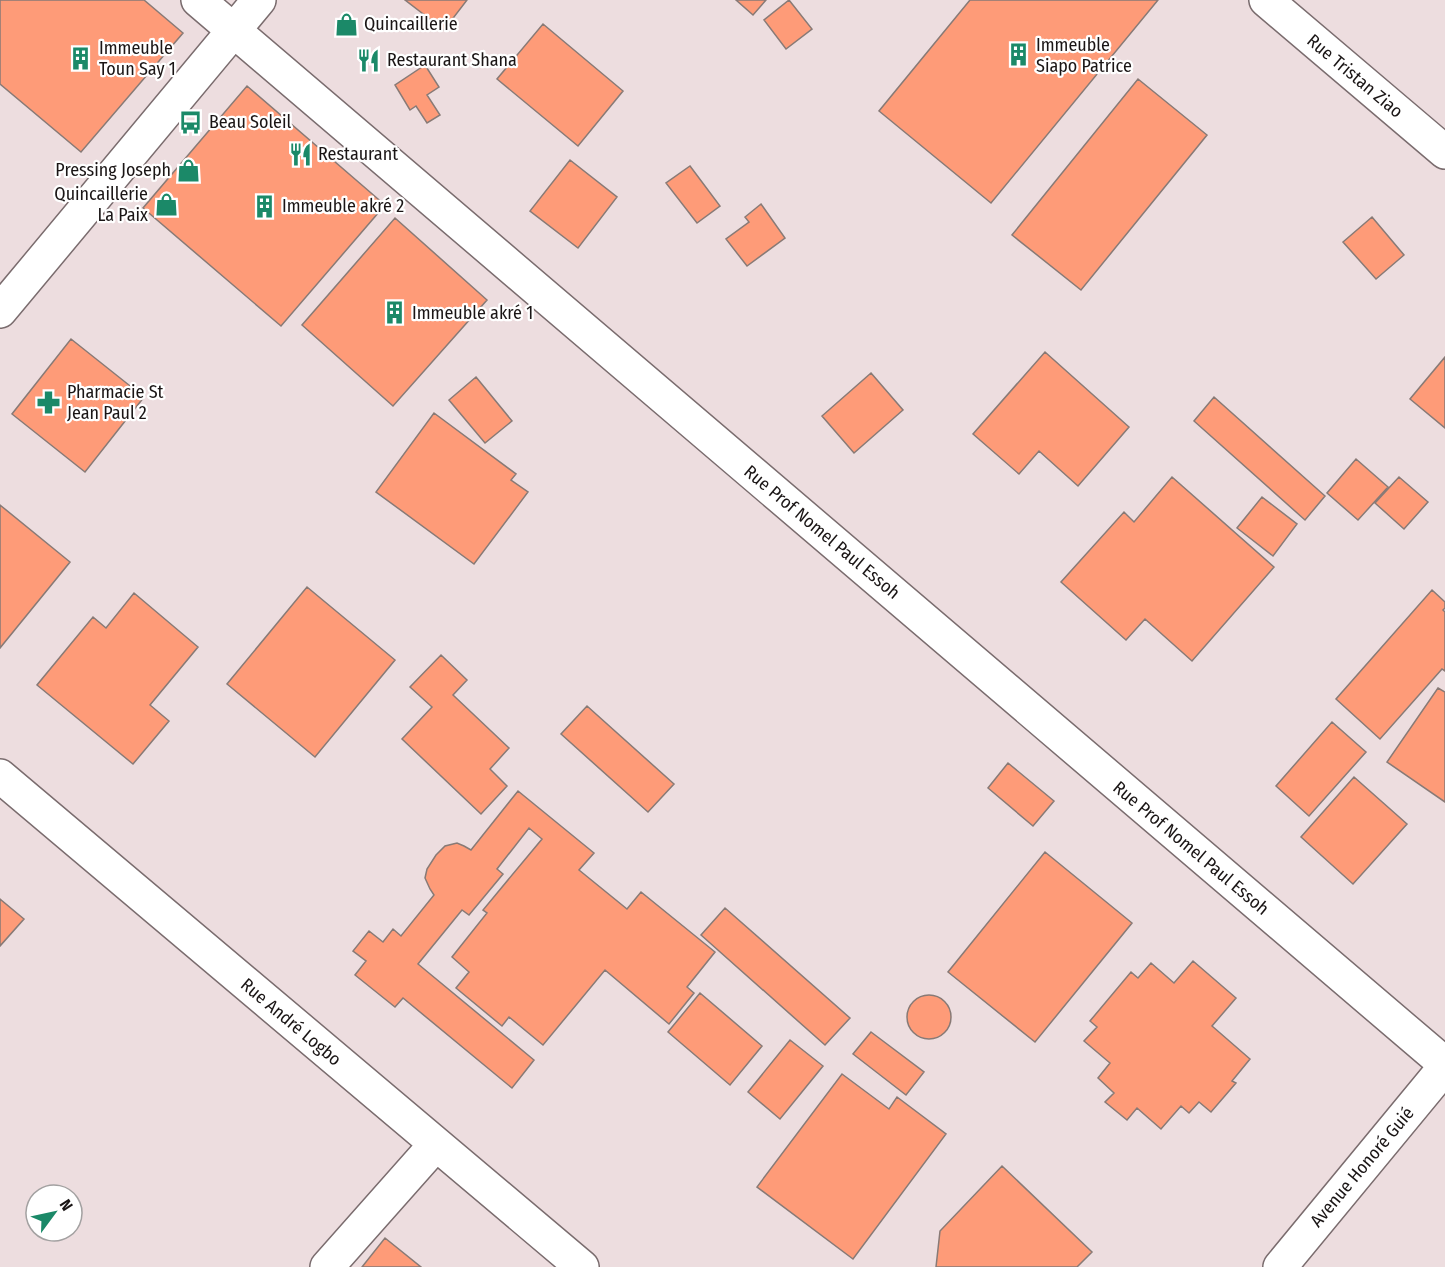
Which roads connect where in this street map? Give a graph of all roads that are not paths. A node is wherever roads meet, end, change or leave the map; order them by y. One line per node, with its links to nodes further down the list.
1 (198, 0): 4 (street, Rue Prof Nomel Paul Essoh)
2 (259, 0): 4 (street)
3 (1279, 4): 5 (street, Rue Tristan Ziao)
4 (234, 30): 6 (street); 8 (street, Rue Prof Nomel Paul Essoh)
5 (1445, 153)
6 (0, 311)
7 (0, 776): 9 (street, Rue André Logbo)
8 (1445, 1066): 12 (street, Avenue Honoré Guié)
9 (436, 1144): 10 (street); 11 (street, Rue André Logbo)
10 (327, 1267)
11 (582, 1267)
12 (1280, 1267)

